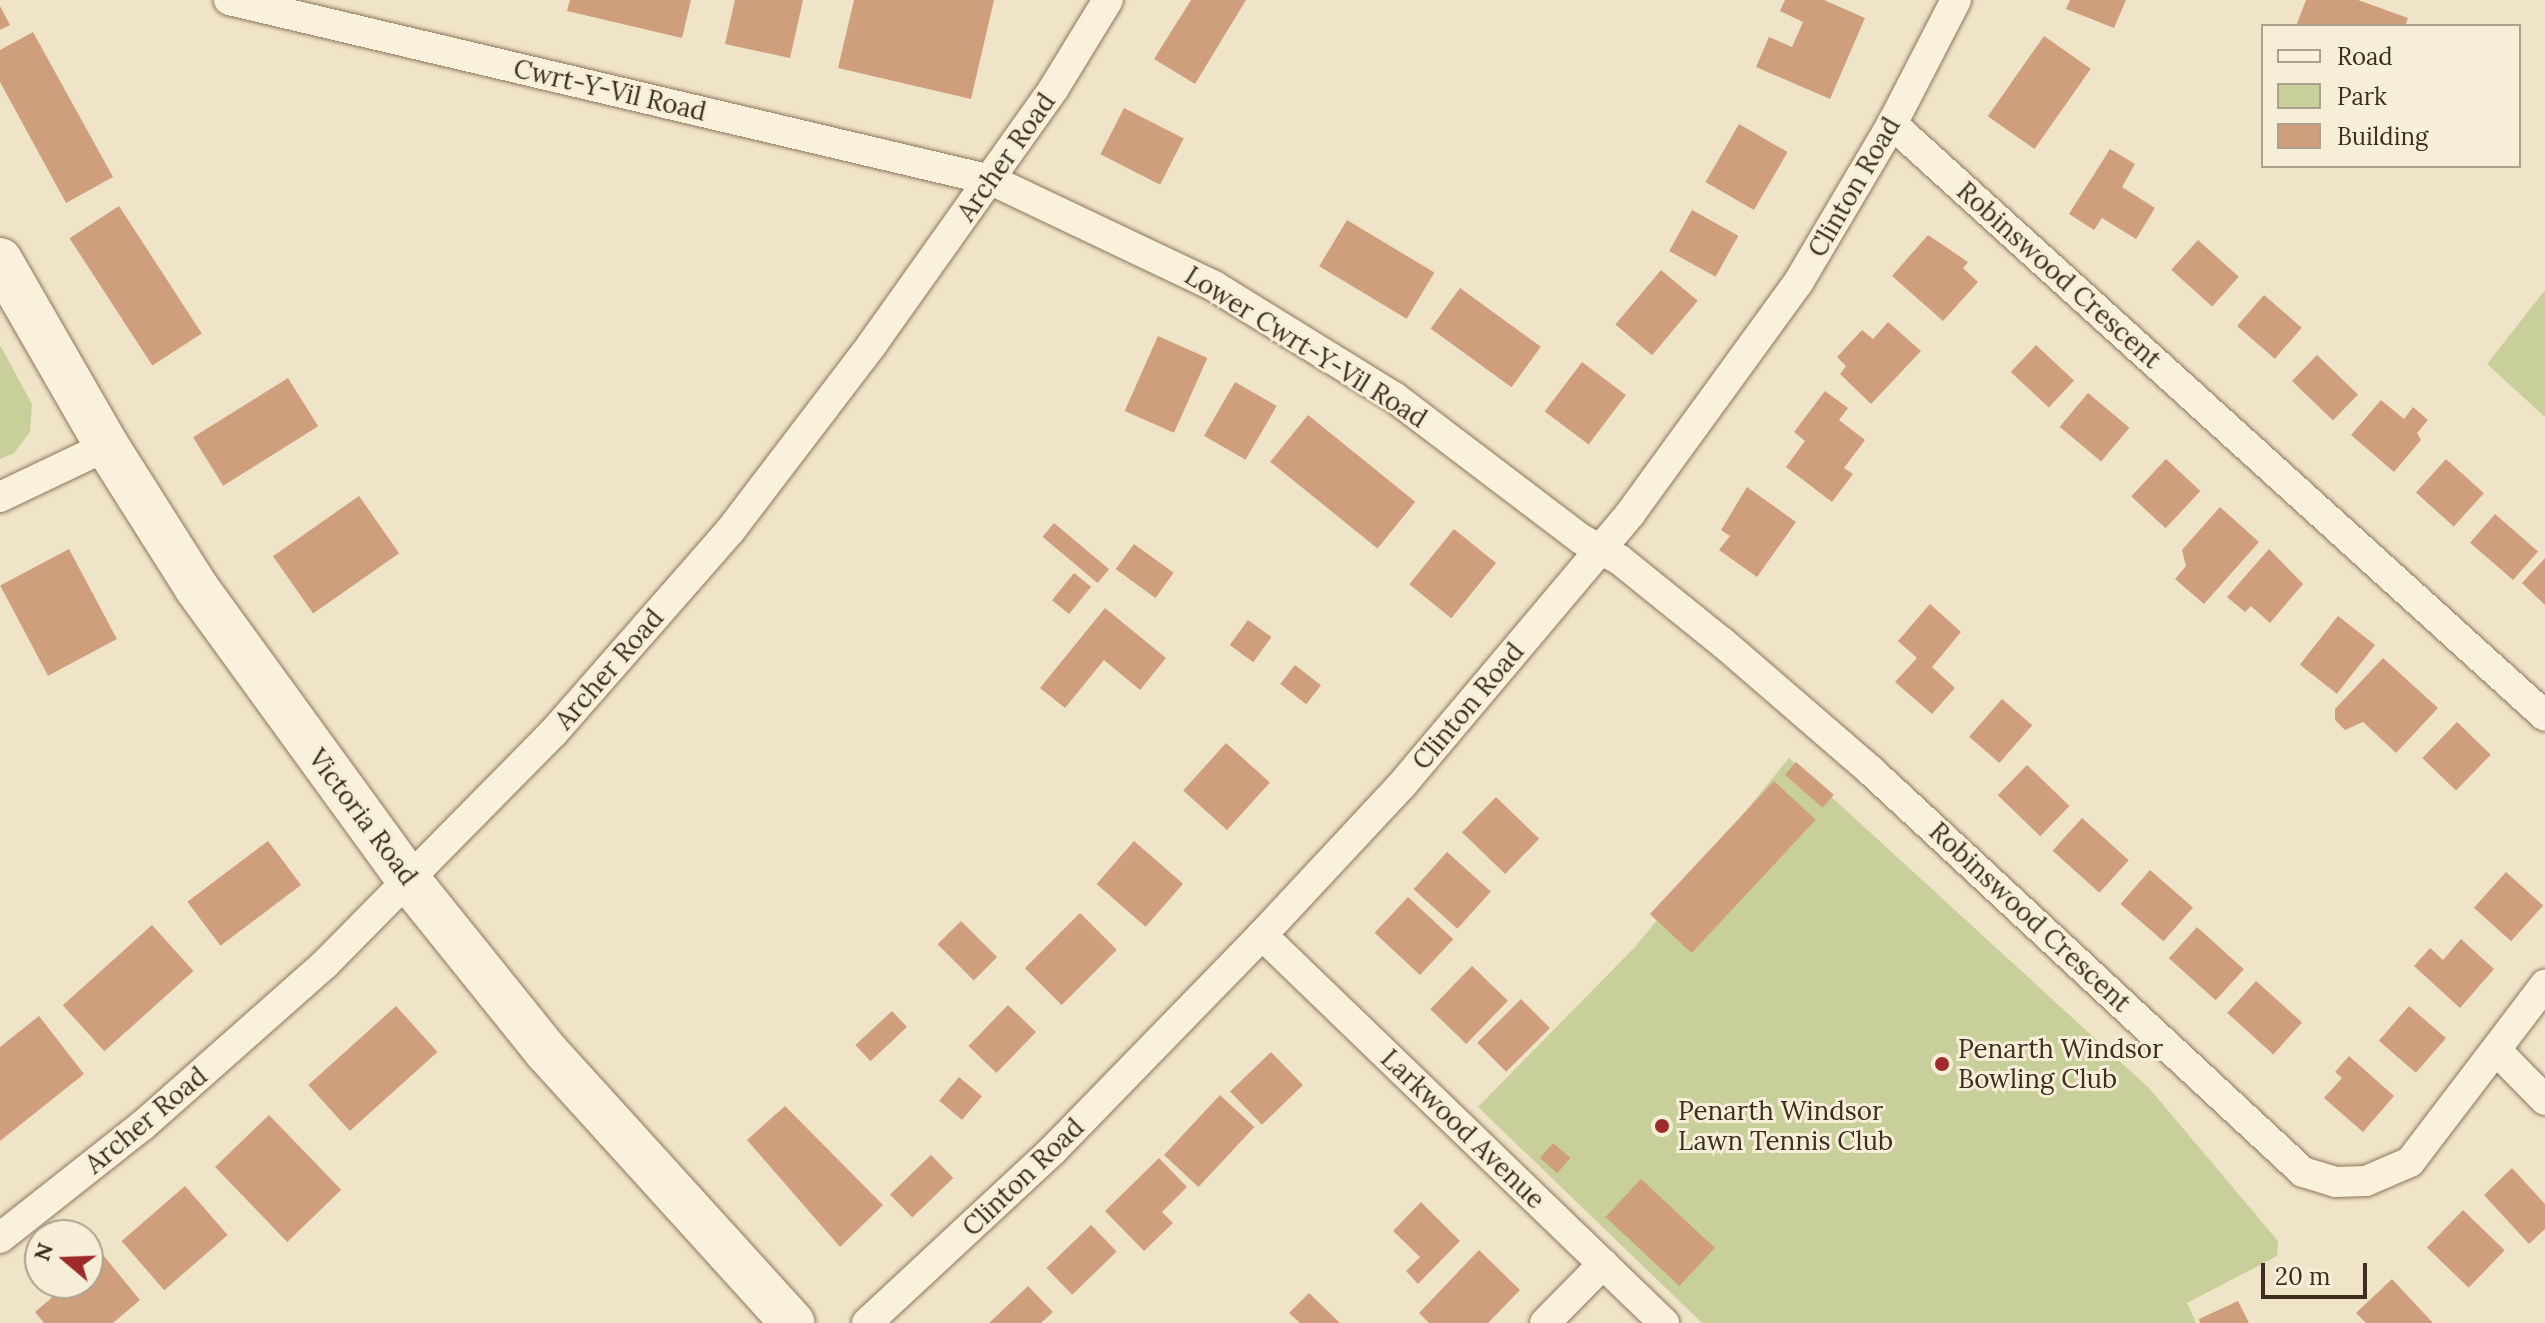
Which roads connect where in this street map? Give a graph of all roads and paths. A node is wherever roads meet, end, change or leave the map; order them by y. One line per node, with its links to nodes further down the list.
1 (229, 0): 5 (street, Cwrt-Y-Vil Road)
2 (1108, 0): 5 (street, Archer Road)
3 (1956, 0): 4 (street, Clinton Road)
4 (1892, 124): 9 (street, Clinton Road); 10 (street, Robinswood Crescent)
5 (991, 180): 9 (street, Lower Cwrt-Y-Vil Road); 11 (street, Archer Road)
6 (0, 260): 7 (street, Victoria Road)
7 (107, 446): 8 (street); 11 (street, Victoria Road)
8 (0, 497)
9 (1601, 549): 12 (street, Clinton Road); 14 (street, Robinswood Crescent)
10 (2545, 716)
11 (410, 882): 16 (street, Archer Road); 18 (street, Victoria Road)
12 (1262, 935): 17 (street, Larkwood Avenue); 19 (street, Clinton Road)
13 (2545, 985): 14 (street, Robinswood Crescent)
14 (2498, 1052): 15 (street)
15 (2545, 1100)
16 (0, 1238)
17 (1603, 1264): 20 (street); 21 (street, Larkwood Avenue)
18 (793, 1323)
19 (867, 1323)
20 (1545, 1323)
21 (1664, 1323)

